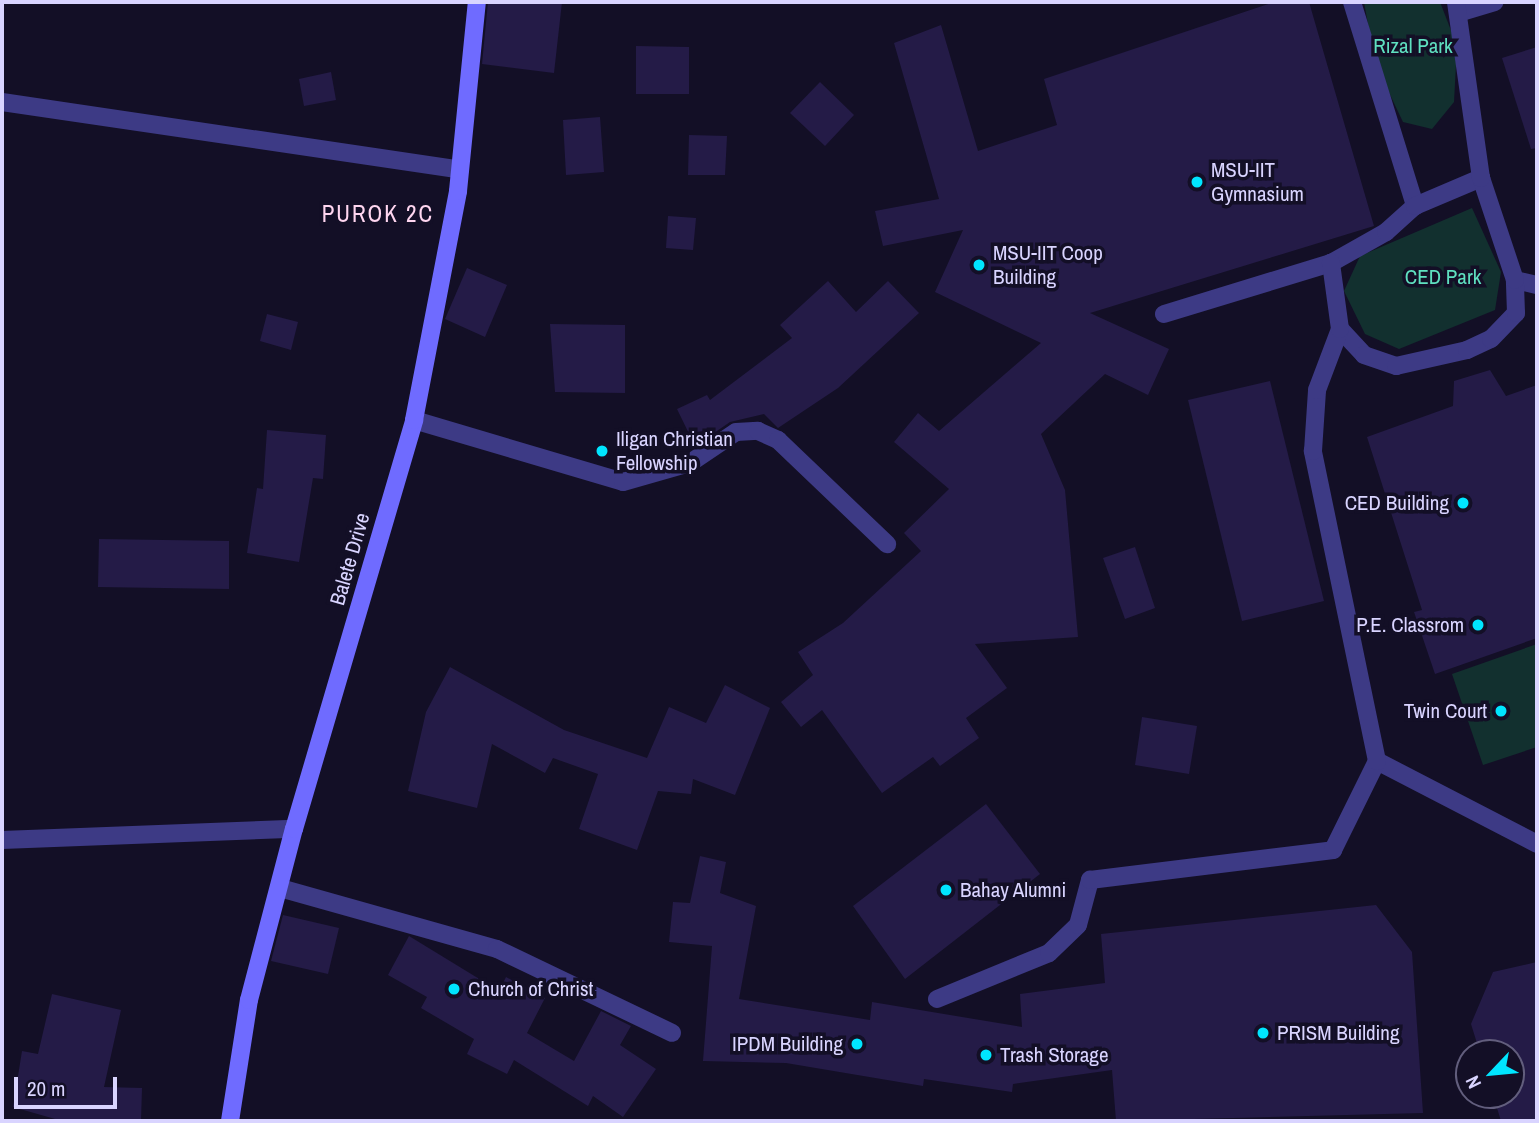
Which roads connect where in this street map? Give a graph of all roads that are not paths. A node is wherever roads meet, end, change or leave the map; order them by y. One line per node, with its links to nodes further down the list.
1 (477, 2): 6 (street, Balete Drive)
2 (1352, 2): 8 (street)
3 (1494, 2): 4 (street)
4 (1459, 7): 7 (street)
5 (2, 102): 6 (street)
6 (460, 170): 14 (street, Balete Drive)
7 (1481, 178): 8 (street); 10 (street)
8 (1415, 206): 9 (street)
9 (1331, 263): 12 (street); 13 (street)
10 (1515, 280): 11 (street); 13 (street)
11 (1537, 285)
12 (1164, 314)
13 (1340, 329): 16 (street)
14 (414, 420): 15 (street); 17 (street, Balete Drive)
15 (887, 544)
16 (1377, 761): 19 (street); 21 (street)
17 (293, 830): 18 (street); 20 (street, Balete Drive)
18 (2, 840)
19 (1537, 844)
20 (280, 888): 22 (street); 23 (street, Balete Drive)
21 (937, 999)
22 (672, 1033)
23 (230, 1121)

